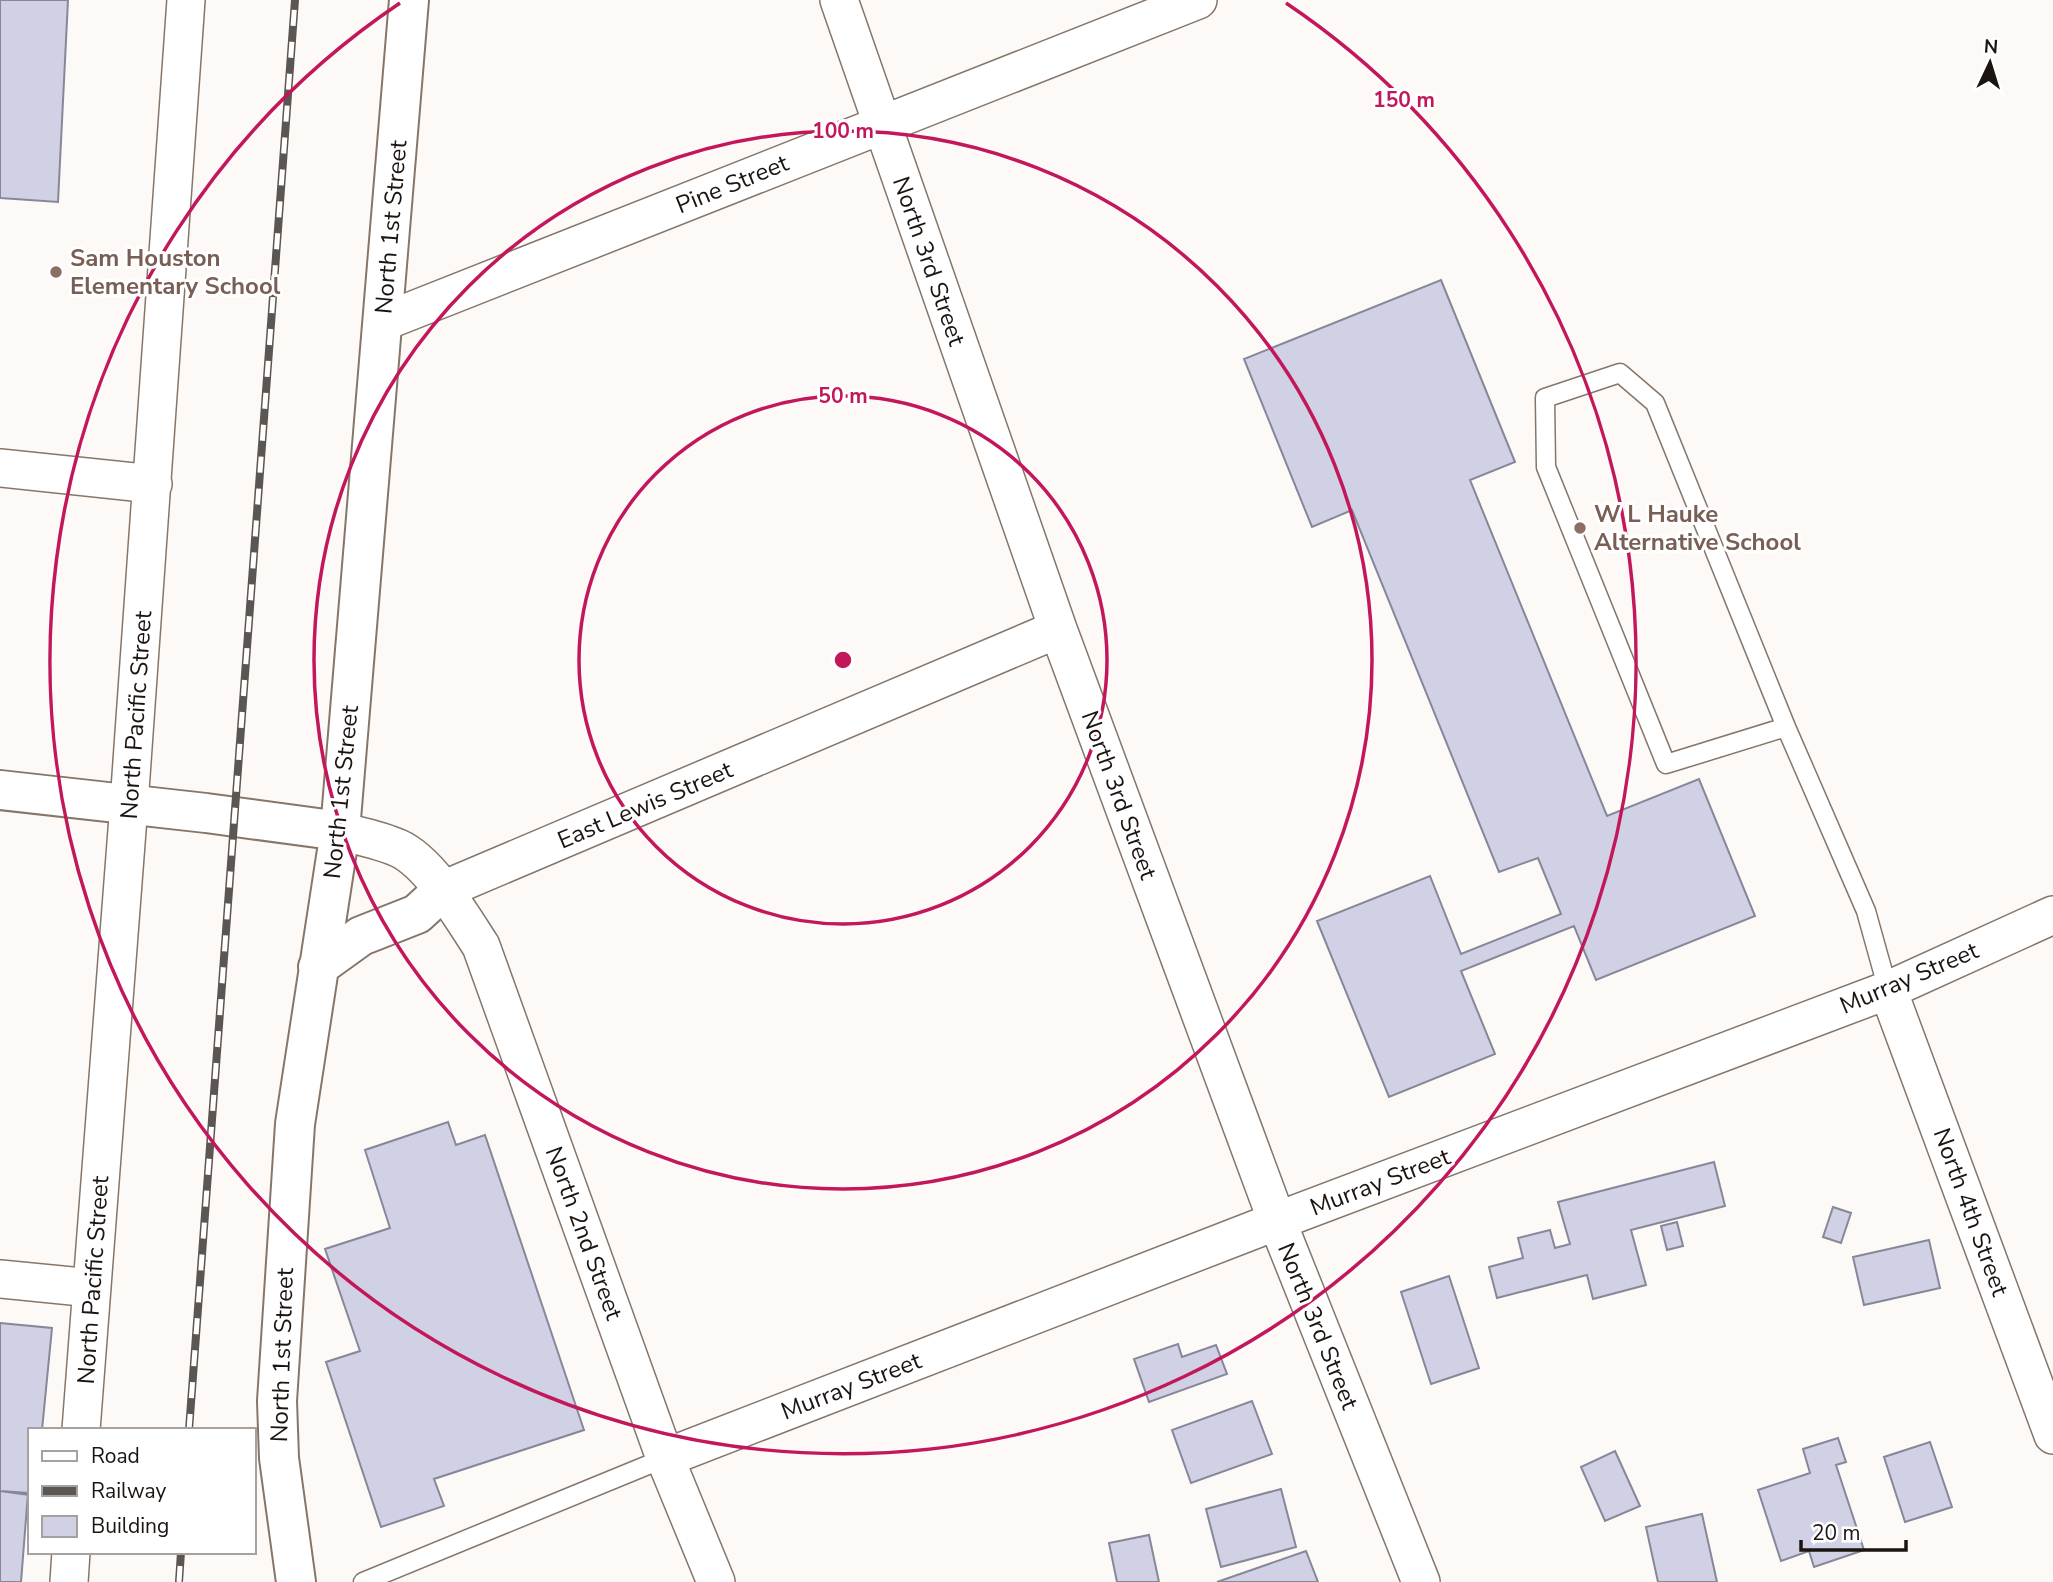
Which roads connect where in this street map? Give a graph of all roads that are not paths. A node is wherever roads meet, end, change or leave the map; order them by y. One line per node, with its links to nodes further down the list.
1 (186, 0): 8 (street, North Pacific Street)
2 (409, 0): 6 (street, North 1st Street)
3 (839, 0): 5 (street, North 3rd Street)
4 (1198, 0): 5 (street, Pine Street)
5 (881, 126): 6 (street, Pine Street); 9 (street, North 3rd Street)
6 (383, 322): 13 (street, North 1st Street)
7 (0, 468): 8 (street)
8 (153, 484): 12 (street, North Pacific Street)
9 (1058, 629): 14 (street, East Lewis Street); 18 (street, North 3rd Street)
10 (1786, 727): 10 (lane); 17 (lane)
11 (0, 790): 12 (street)
12 (129, 804): 13 (street); 20 (street, North Pacific Street)
13 (340, 831): 14 (street); 16 (street, North 1st Street)
14 (443, 890): 16 (street); 23 (street, North 2nd Street)
15 (2053, 915): 17 (street, Murray Street)
16 (318, 967): 26 (street, North 1st Street)
17 (1888, 990): 18 (street, Murray Street); 22 (street, North 4th Street)
18 (1276, 1221): 23 (street, Murray Street); 29 (street, North 3rd Street)
19 (0, 1279): 20 (street)
20 (92, 1288): 21 (street, North Pacific Street)
21 (81, 1428)
22 (2053, 1435)
23 (665, 1458): 27 (lane); 28 (street, North 2nd Street)
24 (71, 1554): 25 (street)
25 (69, 1582)
26 (296, 1582)
27 (363, 1582)
28 (716, 1582)
29 (1421, 1582)

